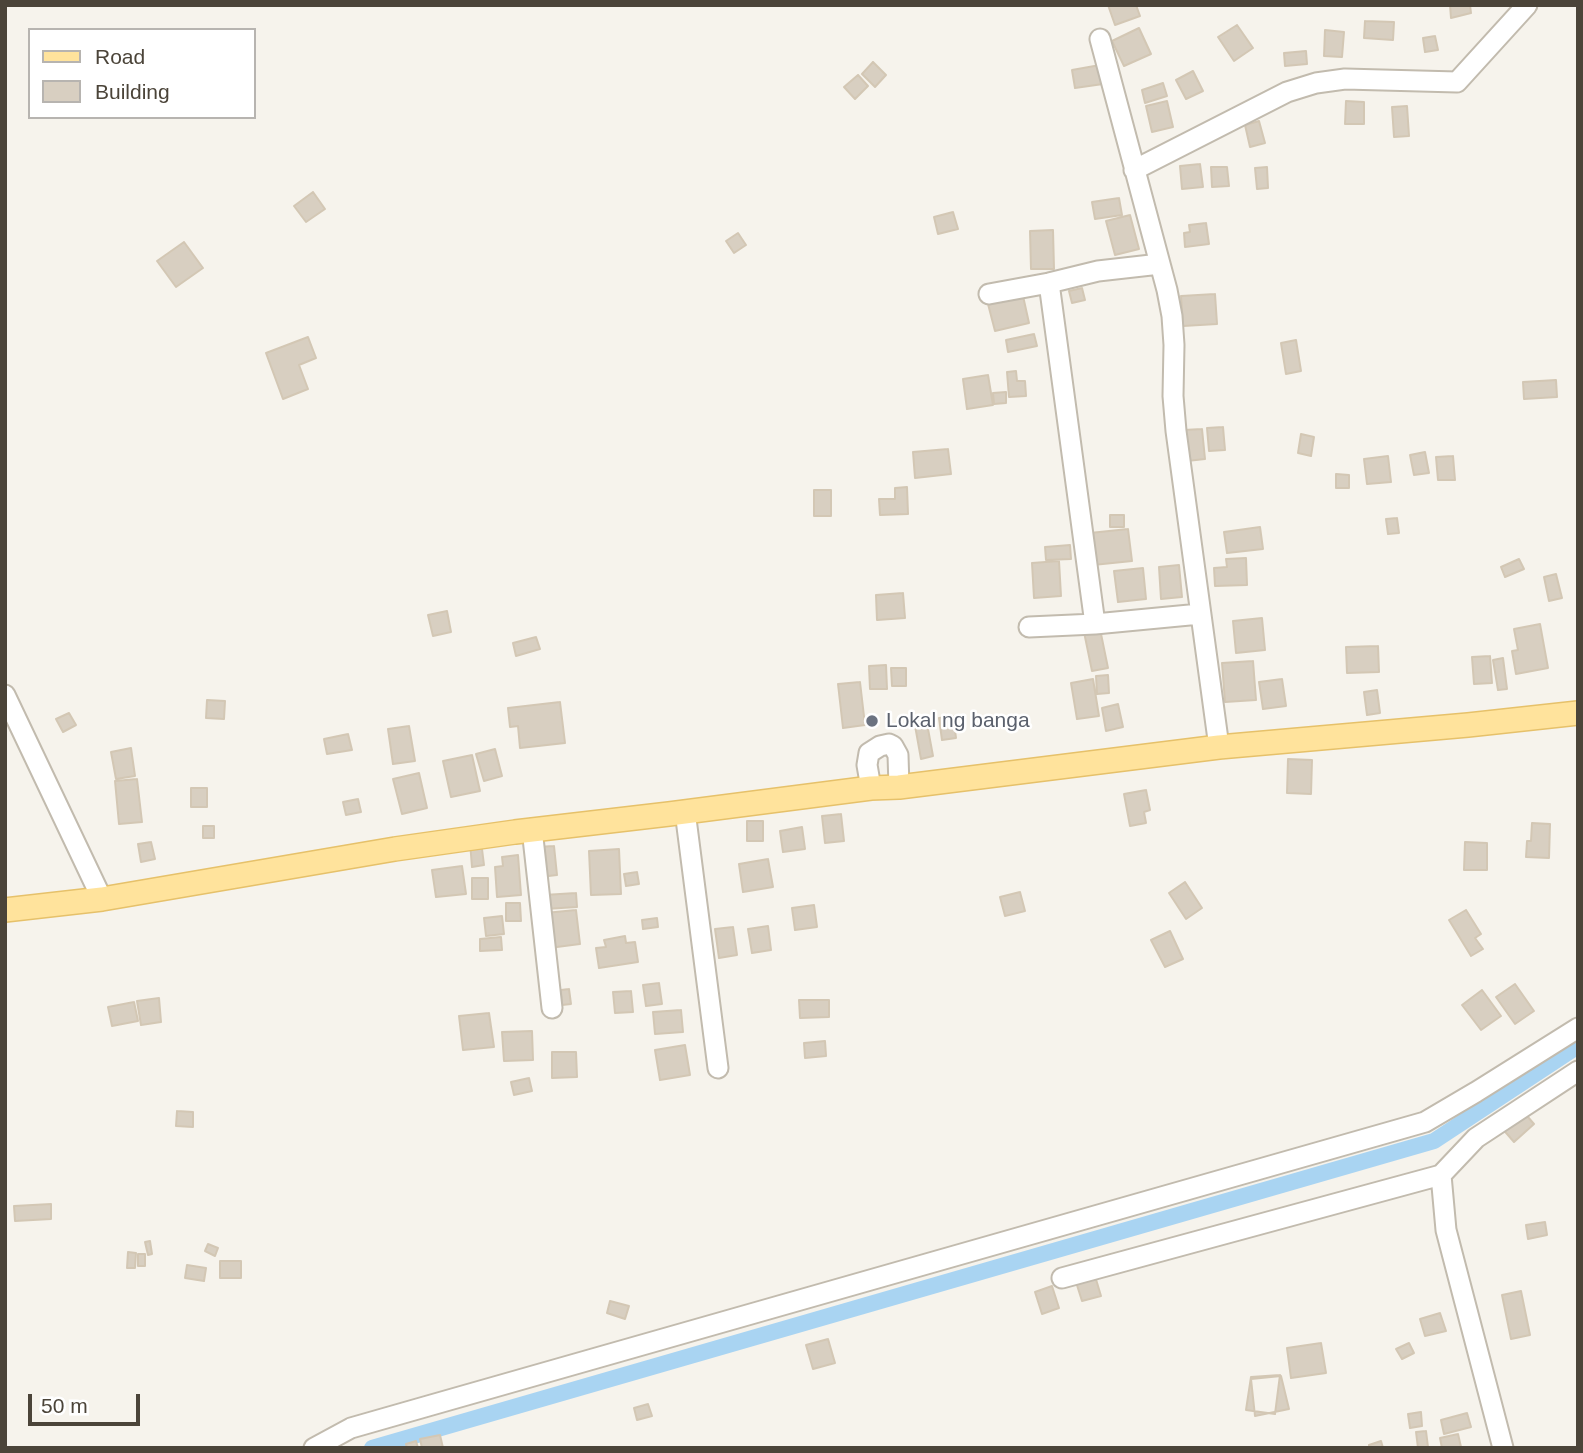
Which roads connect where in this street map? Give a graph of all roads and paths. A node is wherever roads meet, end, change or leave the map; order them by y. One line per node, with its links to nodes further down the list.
1 (1527, 5): 3 (street)
2 (1100, 39): 3 (street)
3 (1135, 170): 4 (street)
4 (1160, 264): 5 (street); 7 (street)
5 (1049, 283): 6 (street); 8 (street)
6 (989, 294)
7 (1200, 614): 8 (street); 12 (street)
8 (1095, 624): 9 (street)
9 (1029, 627)
10 (5, 695): 17 (street)
11 (1578, 713): 12 (main road)
12 (1219, 747): 13 (main road)
13 (899, 787): 14 (main road); 14 (street)
14 (871, 788): 15 (main road)
15 (685, 811): 16 (main road); 21 (street)
16 (532, 830): 17 (main road); 19 (street)
17 (102, 899): 18 (main road)
18 (5, 910)
19 (552, 1008)
20 (1578, 1028): 25 (street)
21 (718, 1068)
22 (1578, 1071): 23 (street)
23 (1441, 1175): 24 (street); 26 (street)
24 (1062, 1278)
25 (314, 1448)
26 (1503, 1448)

